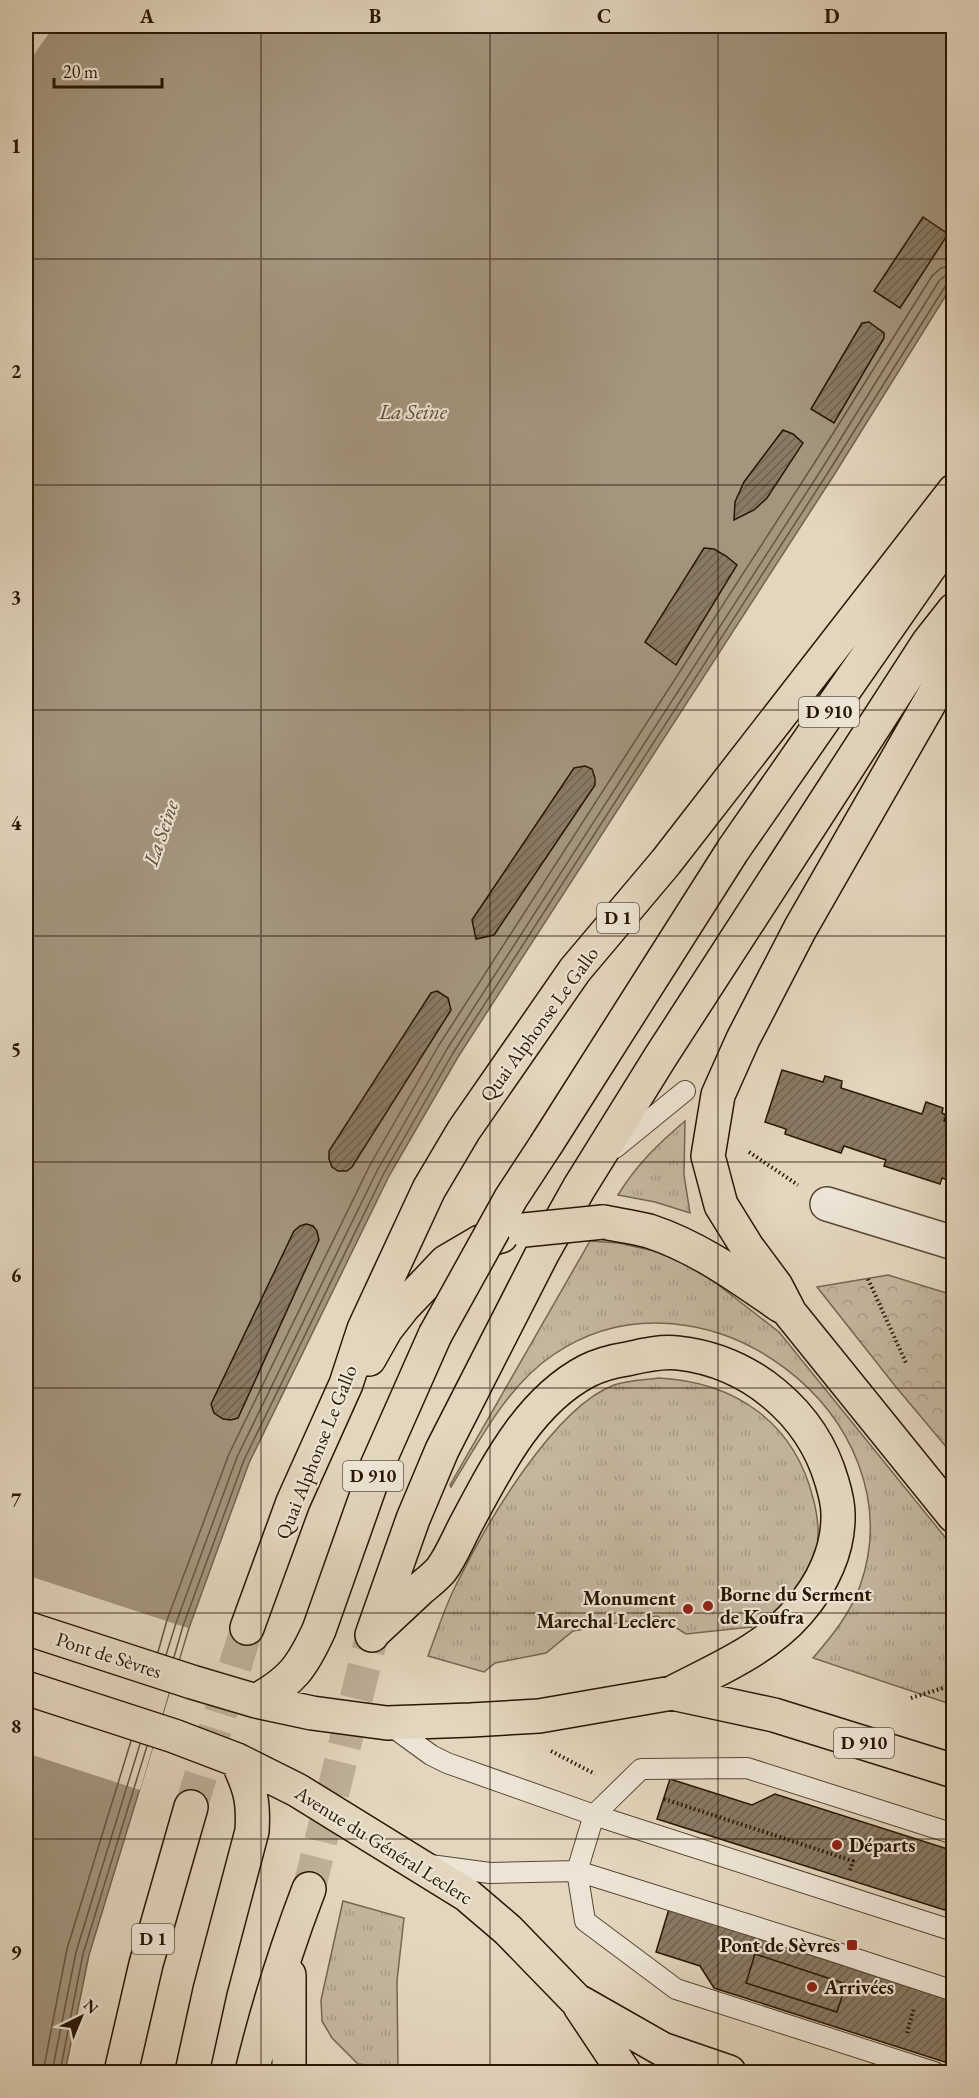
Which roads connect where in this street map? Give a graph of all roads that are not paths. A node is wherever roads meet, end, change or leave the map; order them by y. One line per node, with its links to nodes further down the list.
1 (954, 491): 10 (main road, Quai Alphonse Le Gallo / D 1)
2 (954, 532): 16 (main road, D 910, bridge)
3 (954, 610): 6 (main road)
4 (954, 660): 9 (main road)
5 (685, 1091): 6 (lane)
6 (579, 1188): 15 (main road)
7 (826, 1204): 8 (street)
8 (954, 1243)
9 (790, 1313): 10 (main road, bridge); 11 (main road)
10 (346, 1384): 13 (main road, Quai Alphonse Le Gallo / D 1)
11 (954, 1516)
12 (26, 1628): 16 (main road, Pont de Sèvres / D 910)
13 (247, 1628)
14 (26, 1688): 18 (main road, Avenue du Général Leclerc)
15 (672, 1693): 17 (main road, D 910); 19 (main road, D 910)
16 (256, 1701): 17 (main road, D 910)
17 (387, 1723): 21 (lane)
18 (237, 1760): 23 (main road, Avenue du Général Leclerc); 31 (main road)
19 (954, 1771)
20 (191, 1807): 30 (main road, D 1)
21 (594, 1815): 22 (lane); 24 (lane); 26 (lane)
22 (954, 1834)
23 (420, 1864): 24 (lane); 29 (main road, Avenue du Général Leclerc)
24 (577, 1871): 28 (lane); 36 (lane)
25 (309, 1889): 27 (main road)
26 (954, 1931)
27 (290, 1940): 32 (main road); 33 (main road)
28 (954, 1991)
29 (576, 2000): 34 (main road); 35 (main road, Avenue du Général Leclerc)
30 (121, 2073)
31 (192, 2073)
32 (252, 2073)
33 (289, 2073)
34 (624, 2073)
35 (729, 2073)
36 (934, 2073)

